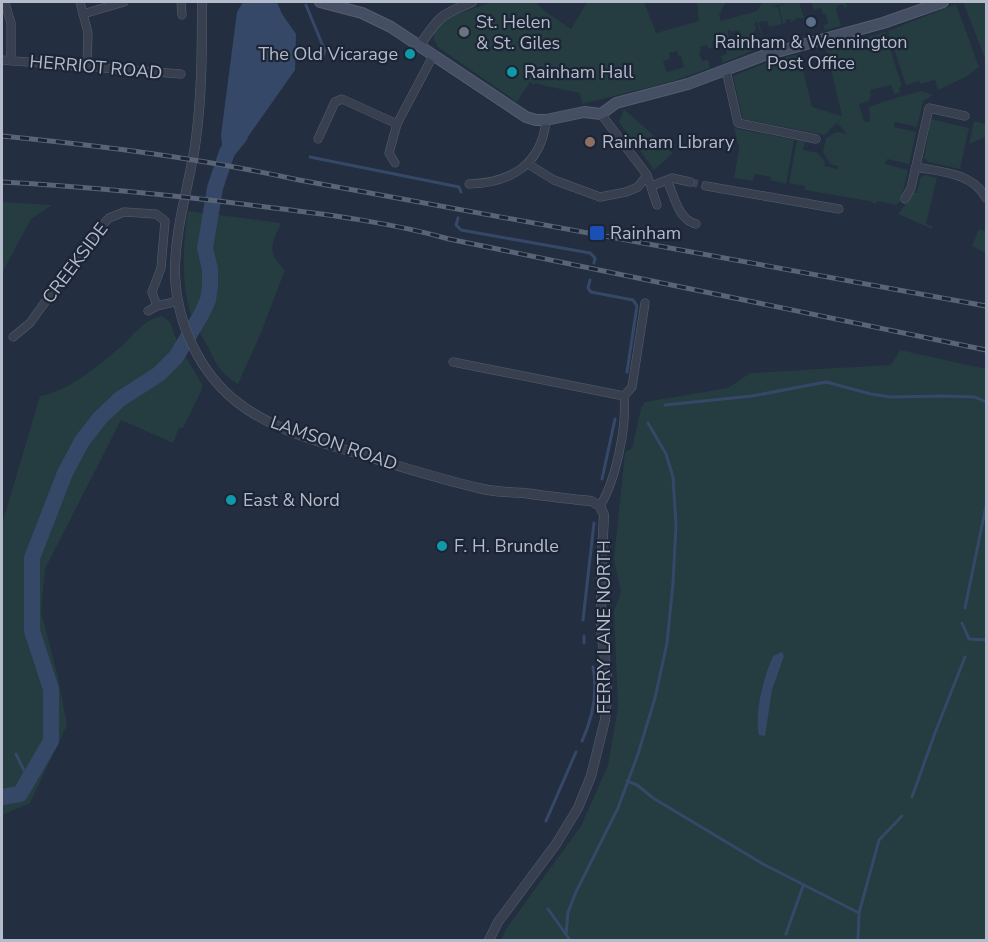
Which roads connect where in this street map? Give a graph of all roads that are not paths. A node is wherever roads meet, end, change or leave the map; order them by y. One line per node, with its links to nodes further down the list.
1 (80, 2): 9 (street)
2 (124, 2): 9 (street)
3 (181, 2): 10 (street)
4 (202, 2): 38 (street, LAMSON ROAD)
5 (320, 2): 11 (main road)
6 (472, 2): 11 (street)
7 (943, 2): 16 (main road)
8 (5, 3): 14 (street)
9 (83, 14): 15 (street)
10 (182, 15)
11 (420, 45): 12 (main road)
12 (434, 54): 20 (main road); 21 (street)
13 (2, 60): 14 (street, HERRIOT ROAD)
14 (11, 61): 15 (street, HERRIOT ROAD)
15 (87, 66): 17 (street, HERRIOT ROAD)
16 (726, 70): 18 (main road); 23 (street)
17 (181, 74)
18 (601, 114): 20 (main road); 27 (street)
19 (965, 116): 26 (street)
20 (546, 120): 25 (street)
21 (397, 124): 22 (street); 24 (street)
22 (318, 139)
23 (816, 139)
24 (395, 163)
25 (528, 165): 27 (street); 30 (street)
26 (916, 166): 33 (street); 34 (street)
27 (647, 175): 31 (street)
28 (667, 180): 29 (street); 31 (street); 37 (street)
29 (690, 182)
30 (469, 183)
31 (652, 186): 35 (street)
32 (706, 186): 36 (street)
33 (987, 198)
34 (905, 199)
35 (657, 205)
36 (839, 209)
37 (696, 224)
38 (178, 301): 40 (street); 45 (street, LAMSON ROAD)
39 (645, 303): 44 (street, FERRY LANE NORTH)
40 (156, 306): 41 (street); 42 (street, CREEKSIDE)
41 (148, 311)
42 (13, 337)
43 (453, 362): 44 (street)
44 (624, 396): 45 (street, FERRY LANE NORTH)
45 (600, 506): 46 (street, FERRY LANE NORTH)
46 (489, 940)

